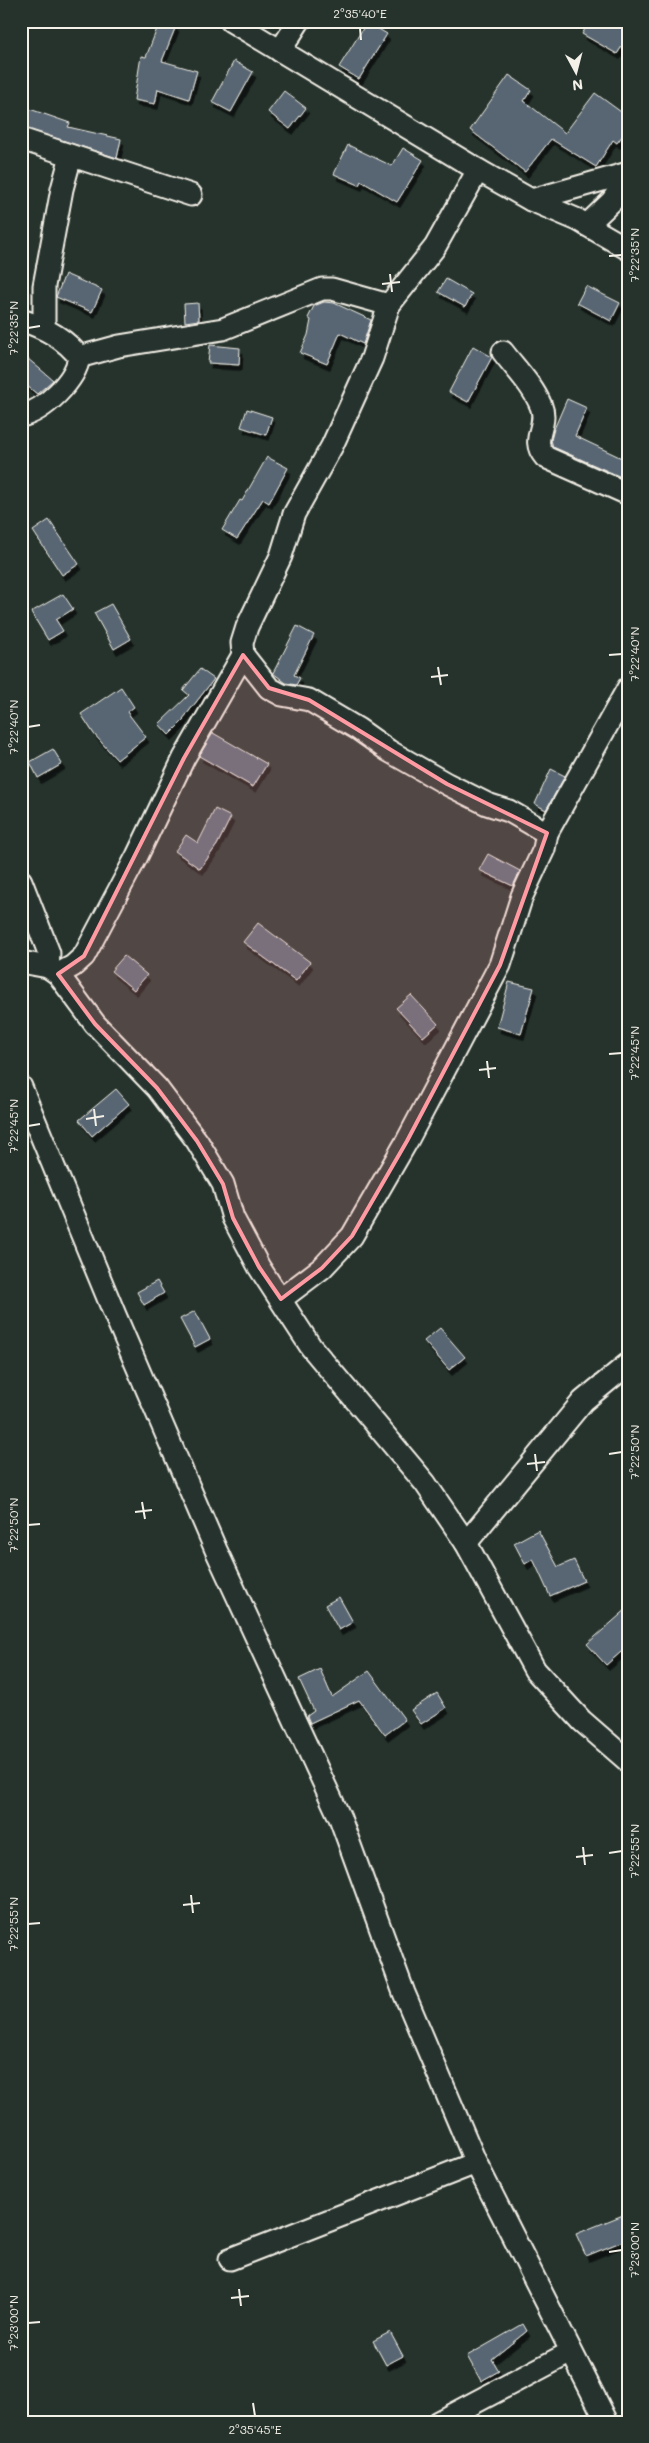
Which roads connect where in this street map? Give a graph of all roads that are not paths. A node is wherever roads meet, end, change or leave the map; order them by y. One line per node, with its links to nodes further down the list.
1 (231, 21): 3 (street)
2 (299, 21): 3 (street)
3 (280, 51): 6 (street)
4 (21, 139): 5 (street)
5 (71, 156): 9 (street); 15 (street)
6 (478, 170): 10 (street); 13 (street)
7 (628, 173): 10 (street)
8 (628, 177): 11 (street)
9 (191, 195)
10 (531, 200): 11 (street)
11 (587, 225): 12 (street)
12 (628, 249)
13 (388, 305): 17 (street); 20 (street)
14 (21, 320): 15 (street)
15 (44, 327): 17 (street)
16 (503, 352): 19 (street)
17 (79, 357): 18 (street)
18 (21, 416)
19 (628, 494)
20 (243, 655): 22 (street); 25 (street)
21 (628, 688): 22 (street)
22 (547, 832): 27 (street)
23 (21, 881): 25 (street)
24 (21, 962): 25 (street)
25 (53, 970): 27 (street)
26 (21, 1086): 31 (street)
27 (281, 1299): 29 (street)
28 (628, 1364): 29 (street)
29 (466, 1543): 30 (street)
30 (628, 1761)
31 (476, 2163): 32 (street); 33 (street)
32 (230, 2259)
33 (571, 2352): 34 (street); 35 (street)
34 (438, 2422)
35 (607, 2422)

